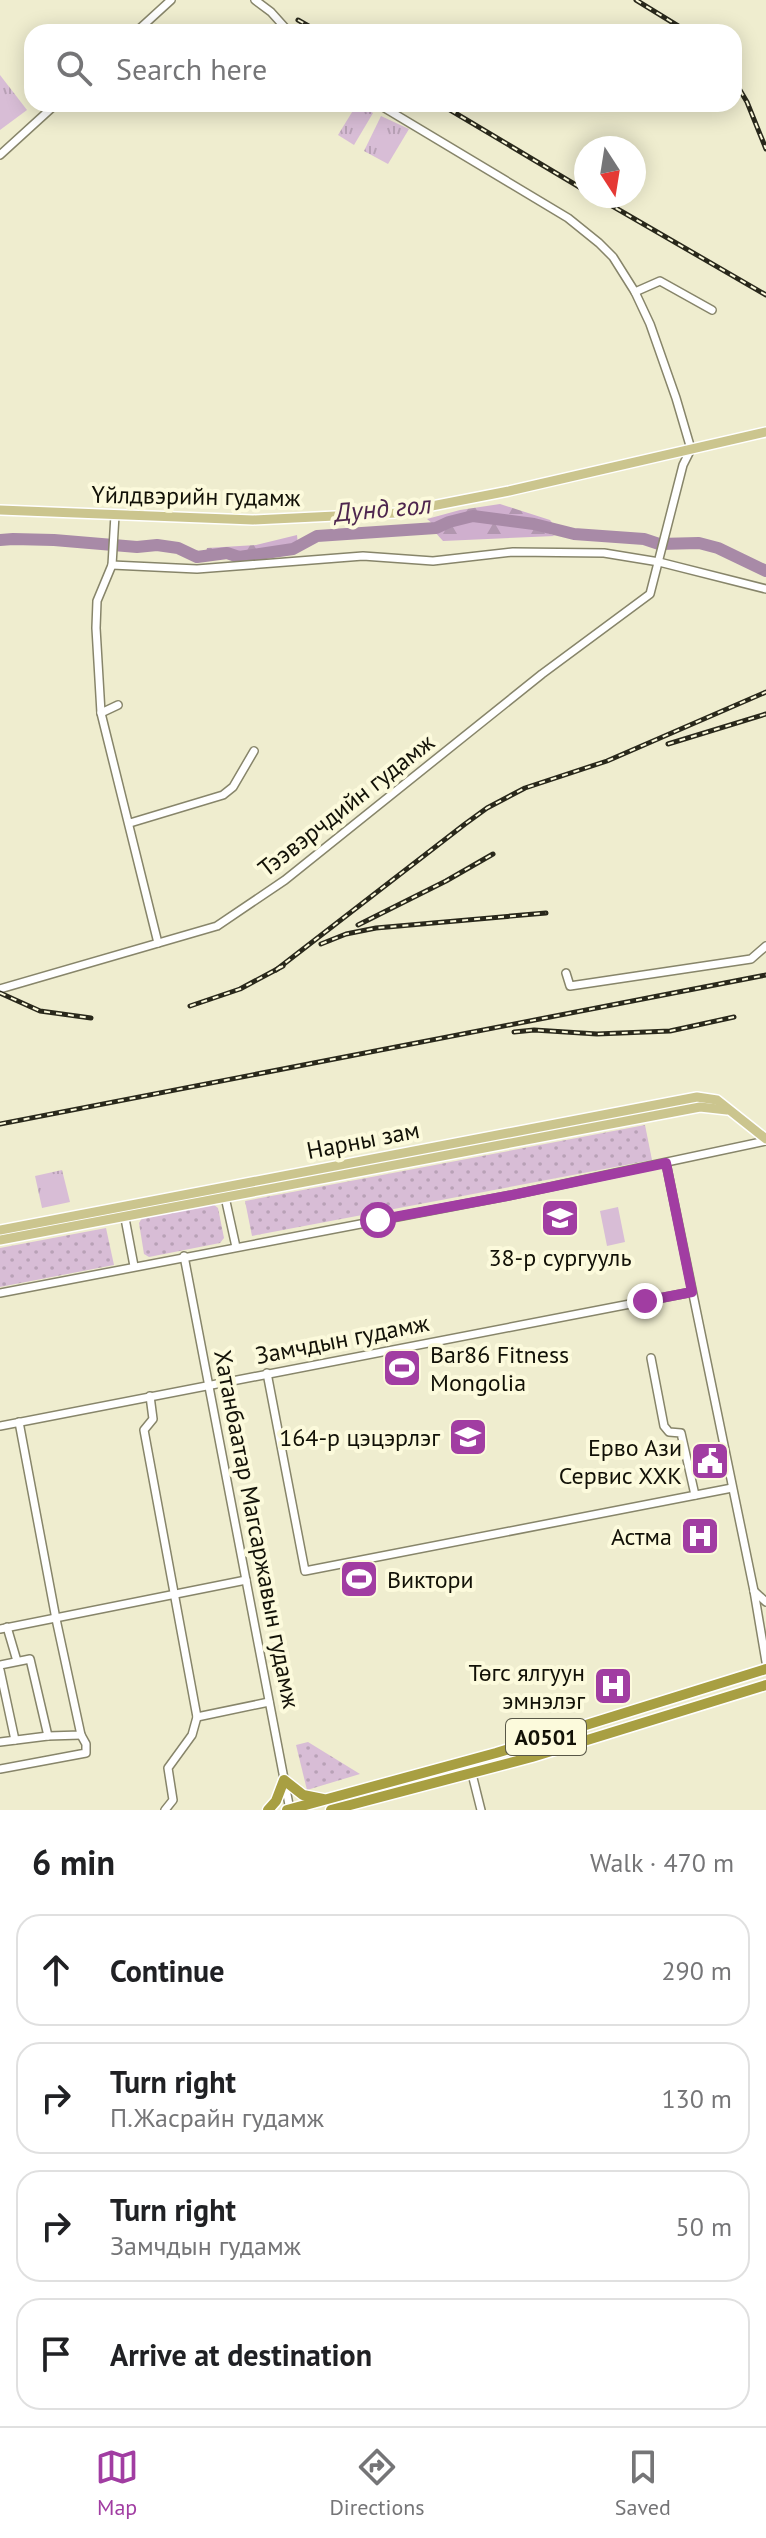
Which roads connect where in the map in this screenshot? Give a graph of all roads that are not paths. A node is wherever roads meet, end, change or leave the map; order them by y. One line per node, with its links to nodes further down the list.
1 (171, 0): 3 (street)
2 (255, 0): 4 (street)
3 (145, 24)
4 (282, 24)
5 (47, 112): 7 (street)
6 (391, 112): 8 (street)
7 (0, 155)
8 (635, 292): 9 (street); 11 (street)
9 (712, 310)
10 (766, 432): 11 (main road, Yйлдвэрийн гудамж)
11 (691, 449): 13 (main road, Yйлдвэрийн гудамж); 14 (street, Тээвэрчдийн гудамж)
12 (0, 510): 13 (main road, Yйлдвэрийн гудамж)
13 (115, 520): 15 (street)
14 (660, 560): 15 (street); 16 (street); 21 (street, Тээвэрчдийн гудамж)
15 (112, 562): 18 (street)
16 (766, 589)
17 (118, 705): 18 (street)
18 (101, 713): 20 (street)
19 (254, 751): 20 (street)
20 (130, 823): 21 (street)
21 (158, 943): 24 (street, Тээвэрчдийн гудамж)
22 (766, 946): 23 (street)
23 (566, 973)
24 (0, 989)
25 (766, 1140): 26 (street); 27 (main road, Нарны зам)
26 (666, 1163): 31 (street); 34 (street)
27 (224, 1192): 28 (main road, Нарны зам); 31 (street)
28 (123, 1211): 29 (main road, Нарны зам); 30 (main road, Нарны зам); 33 (street)
29 (0, 1230)
30 (0, 1240)
31 (236, 1247): 32 (street)
32 (184, 1256): 33 (street); 38 (street, Хатанбаатар Магсаржавын гудамж)
33 (134, 1266): 35 (street)
34 (692, 1292): 37 (street, Замчдын гудамж); 42 (street)
35 (0, 1293)
36 (651, 1358): 43 (street)
37 (267, 1373): 38 (street, Замчдын гудамж); 43 (street)
38 (210, 1384): 39 (street, Замчдын гудамж); 44 (street, Хатанбаатар Магсаржавын гудамж)
39 (150, 1396): 40 (street, Замчдын гудамж); 46 (street)
40 (19, 1422): 41 (street, Замчдын гудамж); 48 (street)
41 (0, 1426)
42 (732, 1488): 43 (street); 45 (street)
43 (695, 1495)
44 (246, 1580): 46 (street); 55 (street, Хатанбаатар Магсаржавын гудамж)
45 (754, 1591): 47 (street); 51 (street)
46 (176, 1594): 48 (street); 56 (street)
47 (766, 1602)
48 (56, 1619): 49 (street); 57 (street)
49 (3, 1628): 50 (street)
50 (17, 1661): 52 (street); 58 (street)
51 (766, 1662)
52 (0, 1668): 59 (street)
53 (766, 1669): 64 (highway, A0501)
54 (766, 1685): 62 (highway, A0501)
55 (269, 1702): 56 (street); 63 (street, Хатанбаатар Магсаржавын гудамж)
56 (197, 1717): 65 (street)
57 (81, 1735): 58 (street); 61 (street)
58 (48, 1736): 59 (street)
59 (15, 1740): 60 (street)
60 (0, 1742)
61 (0, 1769)
62 (472, 1774): 68 (highway, A0501); 69 (street)
63 (284, 1780): 64 (highway); 66 (highway); 67 (street, Хатанбаатар Магсаржавын гудамж)
64 (325, 1800): 67 (highway, A0501)
65 (165, 1810)
66 (268, 1810)
67 (289, 1810)
68 (331, 1810)
69 (481, 1810)

